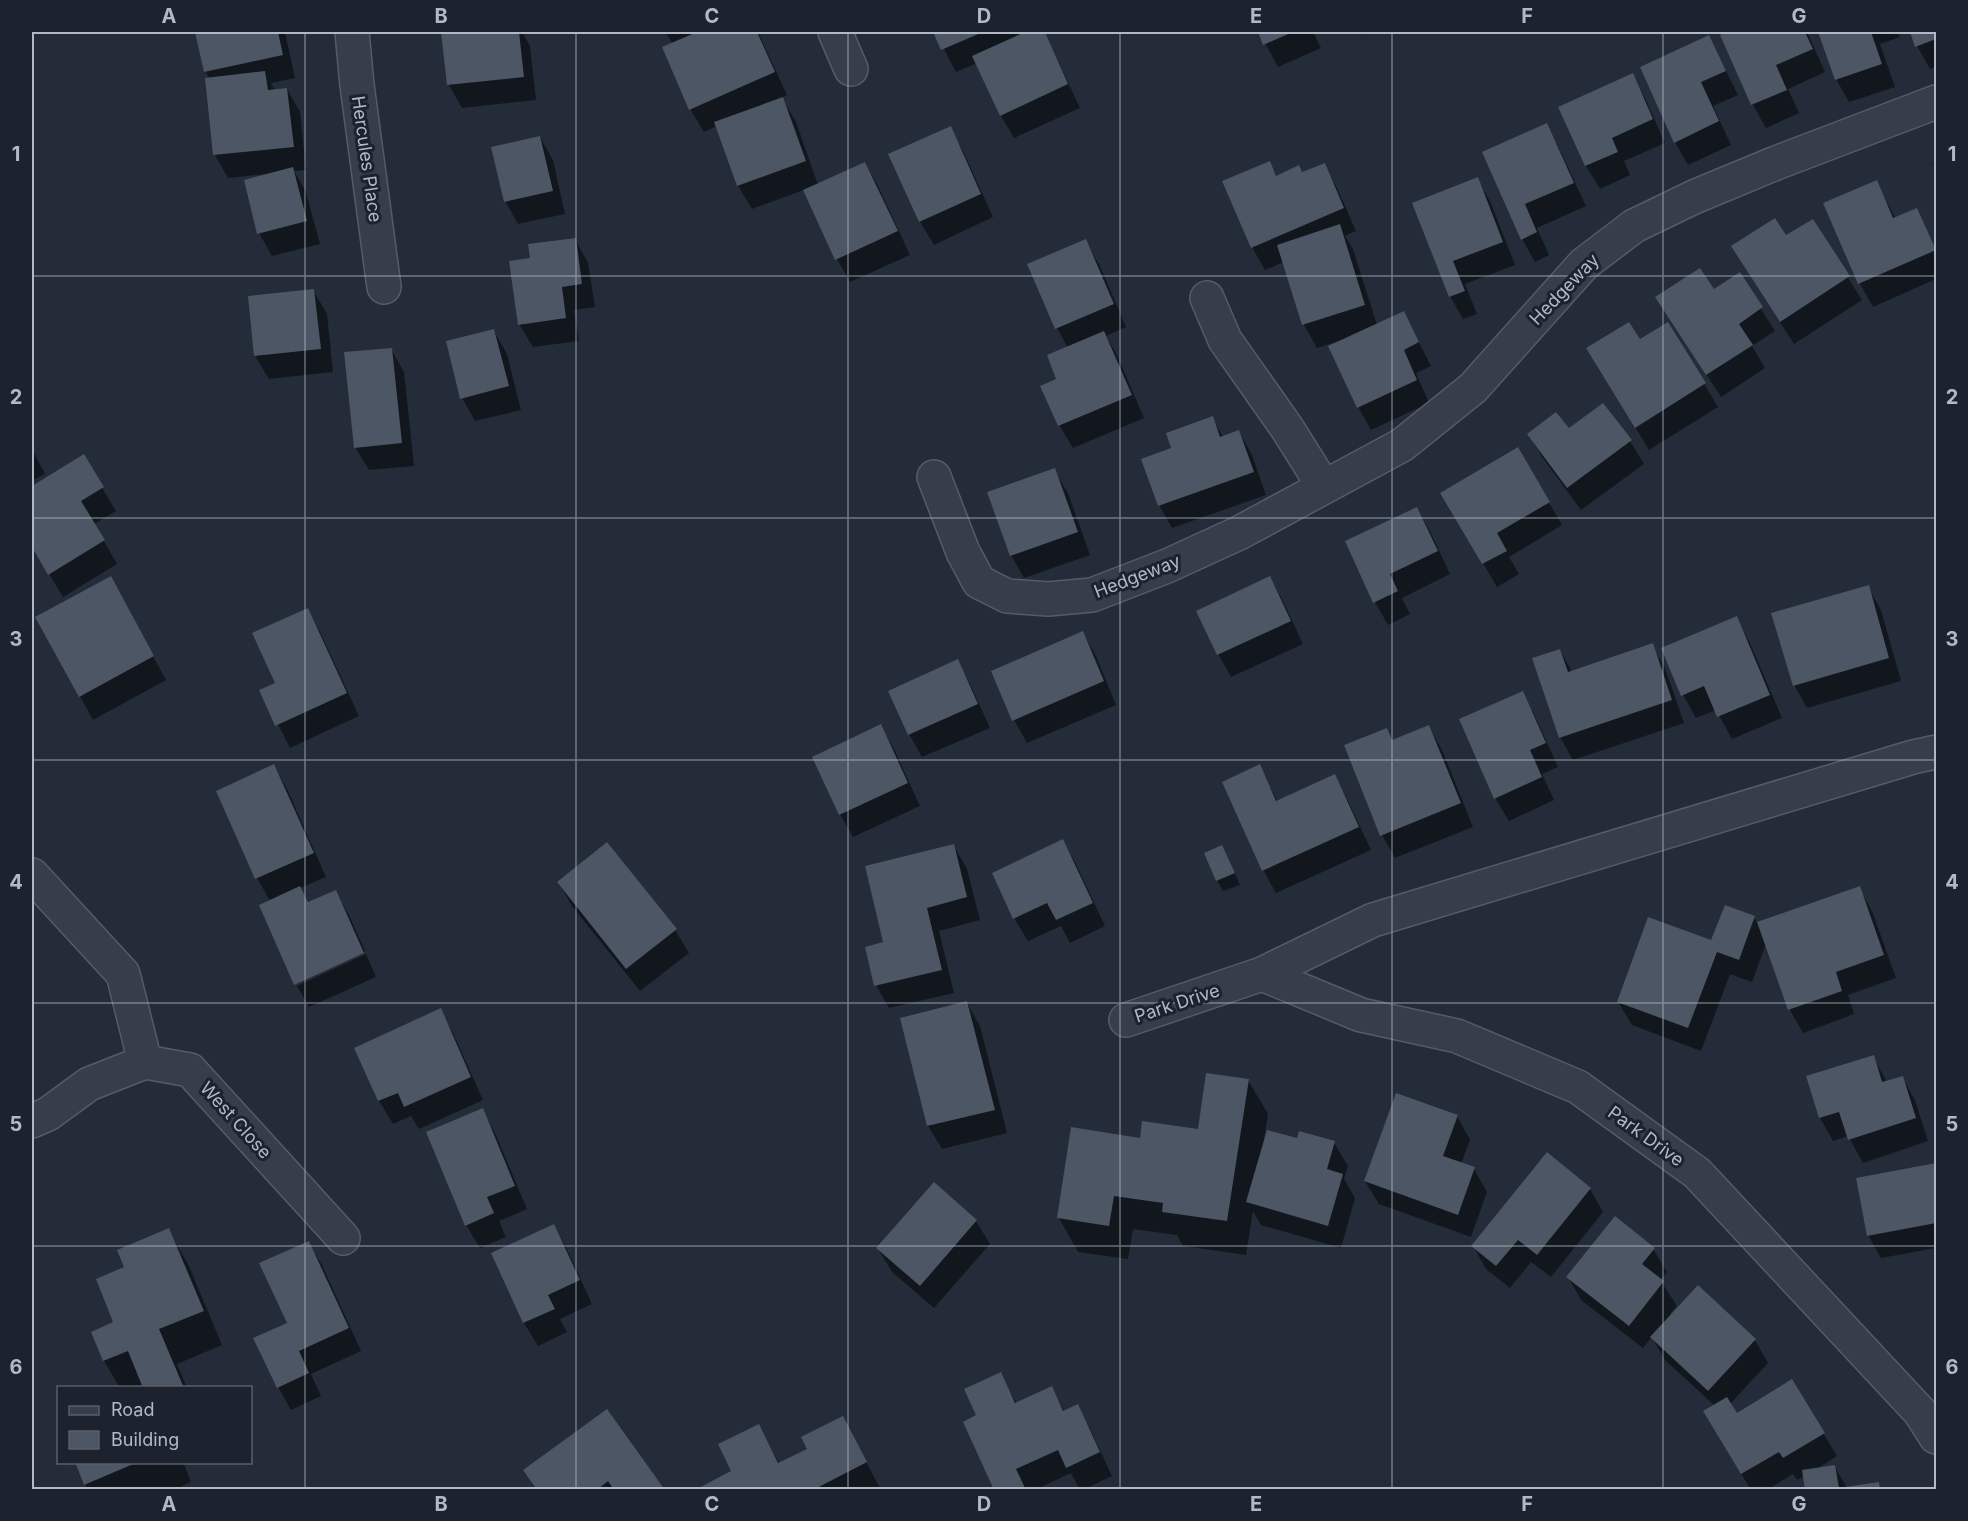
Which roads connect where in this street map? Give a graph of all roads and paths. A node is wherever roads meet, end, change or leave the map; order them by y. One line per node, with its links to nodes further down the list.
1 (352, 32): 5 (street, Hercules Place)
2 (835, 32): 3 (street)
3 (851, 69)
4 (1936, 102): 8 (street, Hedgeway)
5 (384, 286)
6 (1207, 298): 8 (street)
7 (934, 477): 8 (street, Hedgeway)
8 (1324, 487)
9 (1936, 752): 11 (street, Park Drive)
10 (32, 875): 13 (street)
11 (1262, 974): 12 (street, Park Drive); 16 (street, Park Drive)
12 (1126, 1020)
13 (145, 1062): 14 (street); 15 (street, West Close)
14 (32, 1121)
15 (343, 1238)
16 (1936, 1437)

